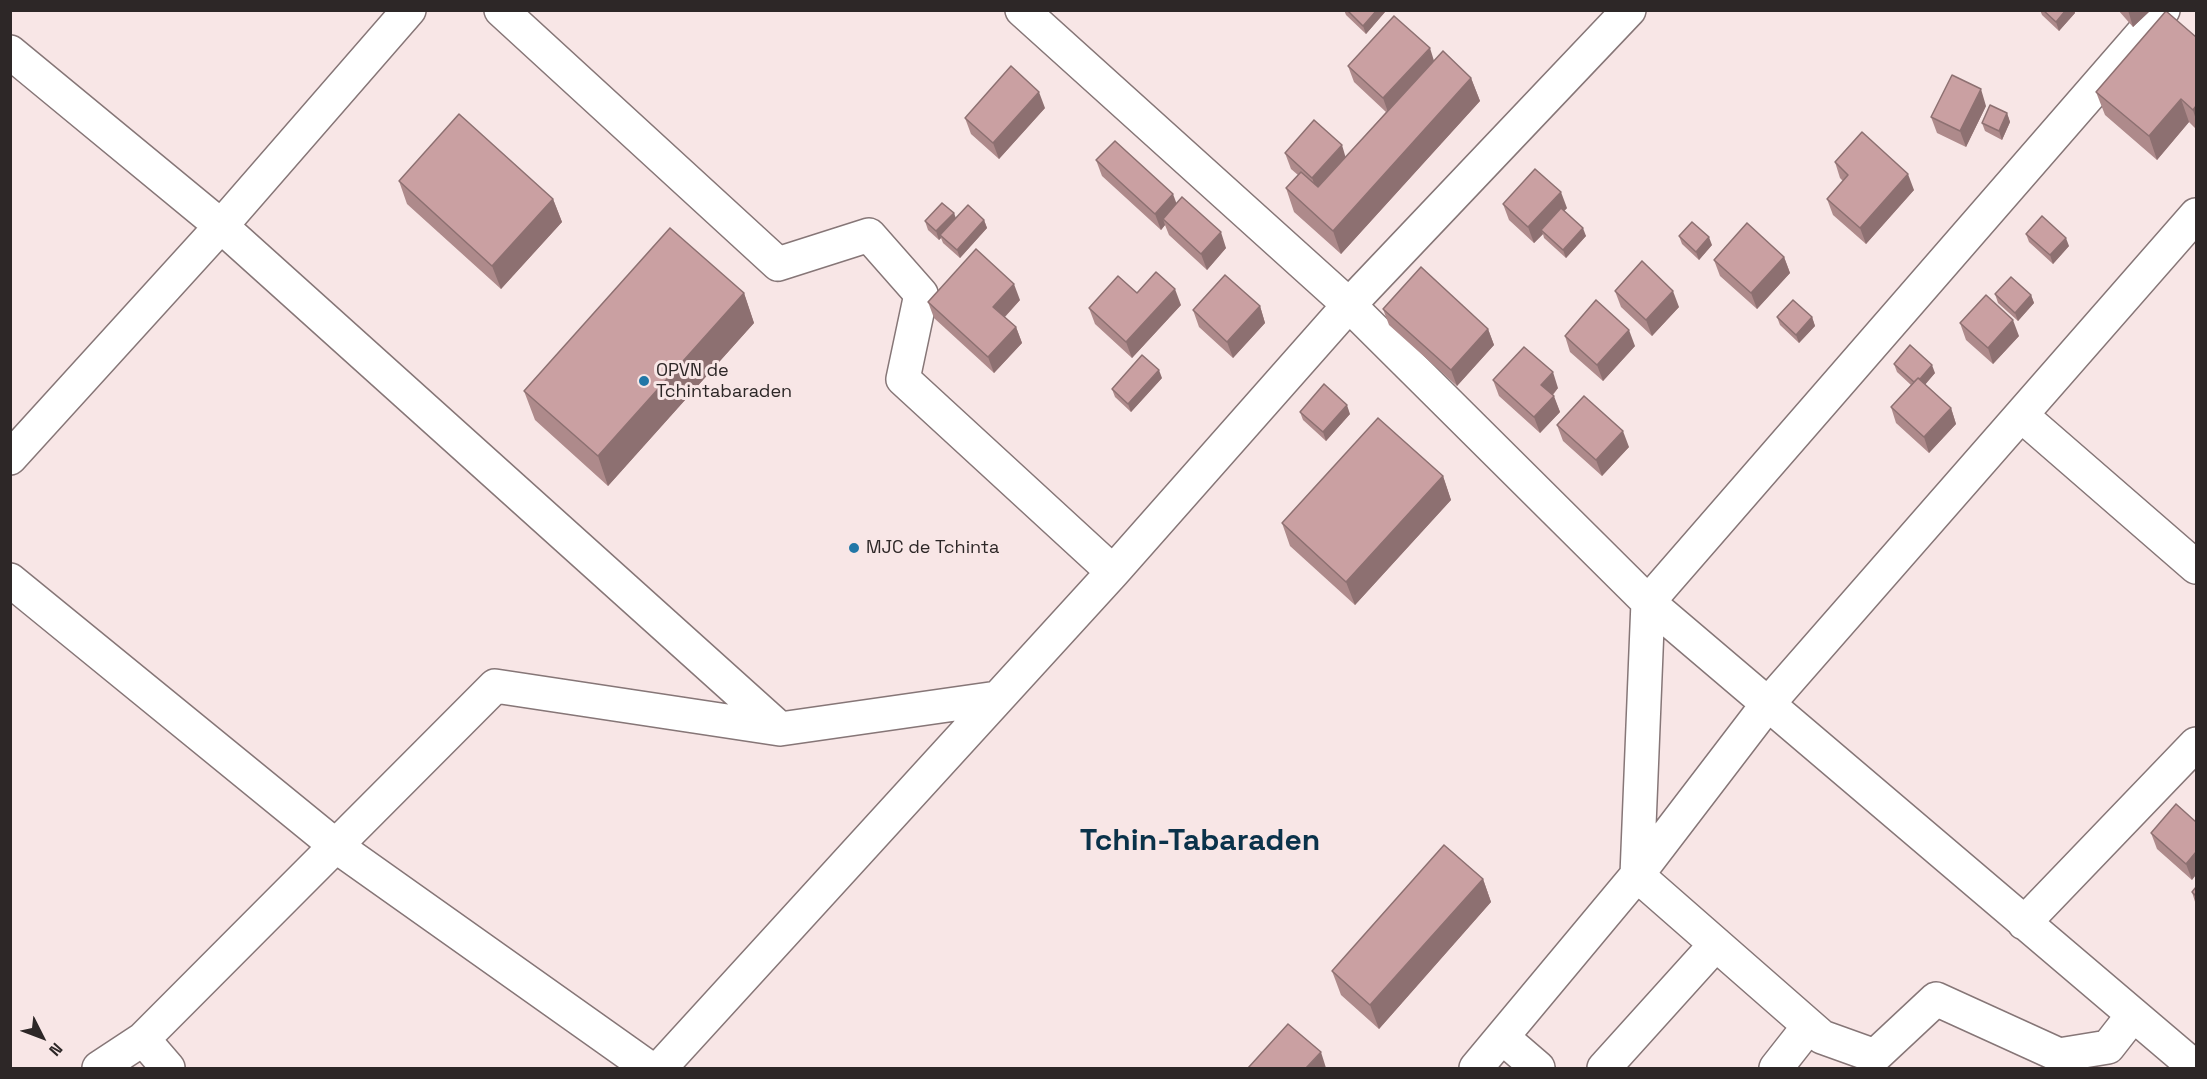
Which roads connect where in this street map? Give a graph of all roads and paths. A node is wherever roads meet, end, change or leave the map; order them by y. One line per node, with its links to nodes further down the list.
1 (409, 10): 7 (street)
2 (501, 10): 13 (street)
3 (1022, 10): 9 (street)
4 (1629, 10): 9 (street)
5 (2163, 10): 15 (street)
6 (10, 52): 7 (street)
7 (221, 226): 11 (street); 18 (street)
8 (2191, 230): 10 (street)
9 (1349, 305): 13 (street); 15 (street)
10 (2021, 415): 12 (street); 17 (street)
11 (10, 458)
12 (2196, 567)
13 (1113, 572): 16 (street)
14 (10, 580): 20 (street)
15 (1648, 602): 17 (street); 21 (street)
16 (997, 698): 18 (street); 31 (street)
17 (1767, 705): 21 (street); 22 (street)
18 (780, 729): 20 (street)
19 (2196, 744): 22 (street)
20 (336, 846): 27 (street); 30 (street)
21 (1637, 875): 23 (street); 26 (street)
22 (2024, 923): 24 (street)
23 (1716, 944): 25 (street); 34 (street)
24 (2133, 1015): 25 (street); 36 (street)
25 (1809, 1026): 35 (street)
26 (1502, 1038): 32 (street); 33 (street)
27 (143, 1039): 28 (street); 29 (street)
28 (99, 1068)
29 (168, 1068)
30 (649, 1068)
31 (660, 1068)
32 (1476, 1068)
33 (1538, 1068)
34 (1604, 1068)
35 (1776, 1068)
36 (2196, 1068)

